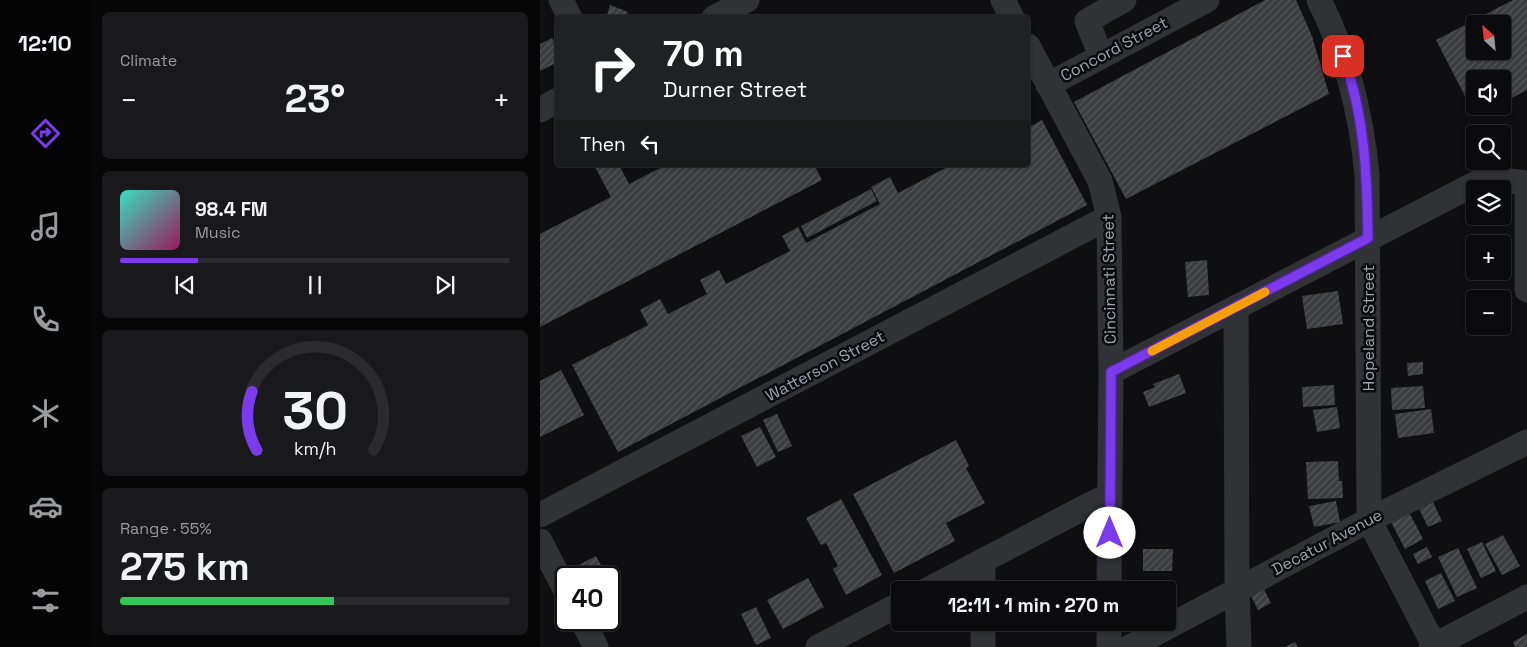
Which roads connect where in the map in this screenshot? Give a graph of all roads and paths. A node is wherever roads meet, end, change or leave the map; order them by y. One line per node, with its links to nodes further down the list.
1 (560, 0): 7 (street)
2 (747, 0): 8 (street)
3 (1003, 0): 9 (street)
4 (1124, 0): 11 (street)
5 (1207, 0): 11 (street, Concord Street)
6 (1319, 0): 17 (street, Hopeland Street)
7 (568, 15)
8 (720, 15)
9 (1010, 15)
10 (1030, 50): 12 (street, Cincinnati Street)
11 (1101, 56): 12 (street, Concord Street)
12 (1048, 84): 16 (street, Cincinnati Street)
13 (555, 102): 14 (street)
14 (540, 110)
15 (1527, 183): 17 (street); 18 (street)
16 (1109, 217): 21 (street, Cincinnati Street); 24 (street, Watterson Street)
17 (1368, 238): 20 (street); 25 (street, Hopeland Street)
18 (1527, 278): 19 (street)
19 (1527, 290)
20 (1236, 308): 21 (street); 32 (street)
21 (1111, 372): 23 (street, Cincinnati Street)
22 (1527, 442): 25 (street, Decatur Avenue)
23 (1110, 495): 27 (street); 31 (street, Cincinnati Street)
24 (540, 515)
25 (1369, 520): 32 (street, Decatur Avenue); 44 (street, Hopeland Street)
26 (540, 541): 28 (street)
27 (983, 560): 29 (street); 30 (street)
28 (555, 570)
29 (944, 581)
30 (983, 581)
31 (1109, 581)
32 (1237, 590): 42 (street, Decatur Avenue); 43 (street)
33 (1527, 597): 44 (street)
34 (891, 609): 39 (street)
35 (588, 631): 38 (street)
36 (983, 631): 40 (street)
37 (1109, 631): 41 (street)
38 (596, 647)
39 (818, 647)
40 (983, 647)
41 (1109, 647)
42 (1130, 647)
43 (1239, 647)
44 (1434, 647)

